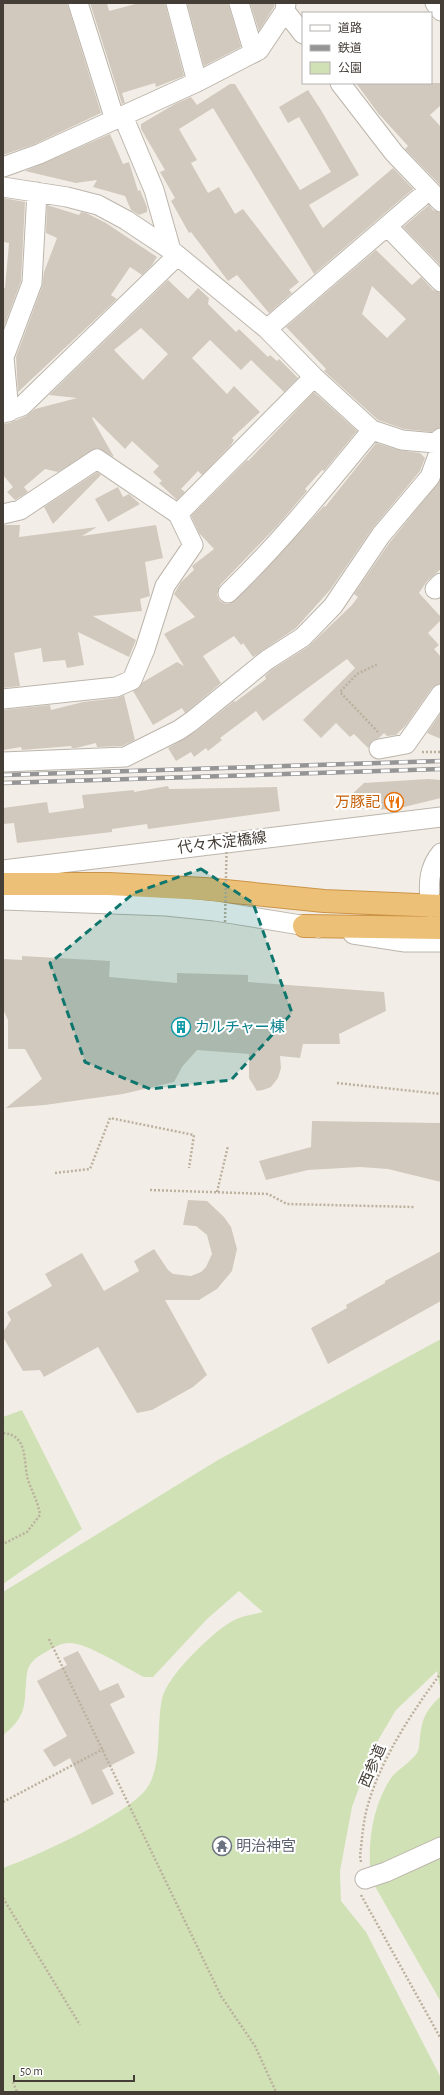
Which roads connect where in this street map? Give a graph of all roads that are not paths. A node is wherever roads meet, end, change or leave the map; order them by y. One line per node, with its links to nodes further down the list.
1 (78, 3): 11 (street)
2 (176, 3): 9 (street)
3 (239, 3): 8 (street)
4 (435, 3): 6 (street)
5 (286, 7): 7 (street); 8 (street)
6 (441, 11)
7 (302, 32)
8 (254, 53): 9 (street)
9 (197, 82): 11 (street)
10 (341, 84): 15 (street)
11 (119, 118): 12 (street); 17 (street)
12 (3, 167)
13 (3, 187): 14 (street)
14 (37, 192): 17 (street); 21 (street)
15 (435, 196): 16 (street)
16 (387, 226): 18 (street); 19 (street)
17 (174, 253): 19 (street); 21 (street)
18 (441, 282)
19 (267, 329): 20 (street)
20 (314, 376): 22 (street); 25 (street)
21 (6, 412)
22 (372, 430): 23 (street); 26 (street)
23 (439, 446): 30 (street)
24 (3, 514): 25 (street)
25 (178, 514): 28 (street)
26 (228, 593)
27 (441, 694): 29 (street)
28 (3, 699)
29 (385, 747)
30 (3, 762)
31 (441, 816): 33 (street, 代々木淀橋線)
32 (441, 853): 36 (street)
33 (3, 870)
34 (3, 884): 36 (highway)
35 (3, 900): 37 (street)
36 (435, 906)
37 (304, 926): 38 (highway); 39 (street)
38 (441, 928)
39 (441, 942)
40 (441, 1847): 41 (street)
41 (364, 1879)

